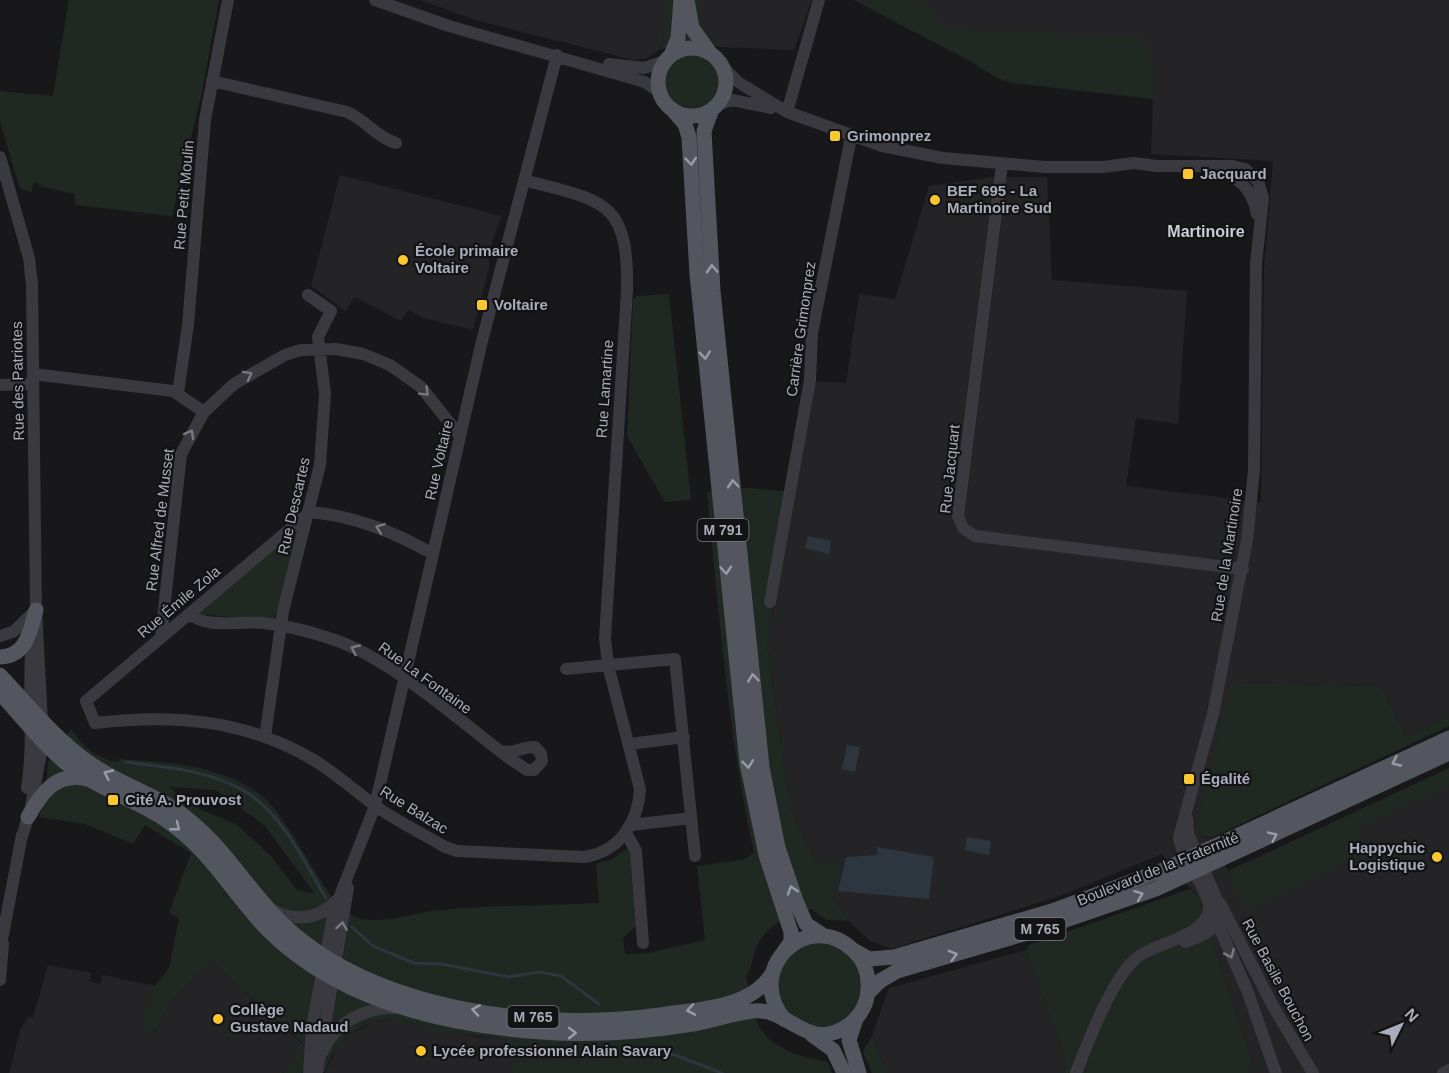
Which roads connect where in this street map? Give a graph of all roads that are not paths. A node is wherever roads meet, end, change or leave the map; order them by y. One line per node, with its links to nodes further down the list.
1 (228, 0): 9 (street, Rue Petit Moulin)
2 (375, 0): 6 (street)
3 (681, 0): 7 (main road)
4 (687, 0): 8 (main road)
5 (819, 0): 13 (street)
6 (557, 56): 7 (street); 10 (street); 18 (street, Rue Voltaire)
7 (668, 58): 8 (main road); 10 (main road)
8 (716, 59): 11 (main road); 13 (street, Rue de la Martinoire)
9 (212, 81): 15 (street); 24 (street, Rue Petit Moulin)
10 (660, 93): 12 (main road)
11 (714, 107): 12 (main road); 13 (street, Rue de la Martinoire); 65 (main road, M 791, one-way to 11)
12 (672, 109): 68 (main road, M 791, one-way to 68)
13 (787, 112): 14 (street, Rue de la Martinoire)
14 (851, 137): 17 (street, Rue de la Martinoire); 30 (street, Carrière Grimonprez)
15 (396, 143)
16 (0, 157): 19 (street, Rue des Patriotes)
17 (1002, 164): 29 (street, Rue de la Martinoire); 29 (street, Rue Jacquart)
18 (524, 180): 26 (street, Rue Voltaire); 37 (street, Rue Lamartine)
19 (6, 196): 22 (street, Rue des Patriotes)
20 (308, 295): 21 (street, Rue Descartes)
21 (319, 348): 25 (street, Rue Alfred de Musset, one-way to 21); 26 (street, Rue Alfred de Musset, one-way to 26); 27 (street, Rue Descartes)
22 (33, 379): 23 (street); 24 (street); 31 (street, Rue des Patriotes)
23 (0, 385)
24 (178, 393): 25 (street)
25 (204, 412): 35 (street, Rue Alfred de Musset, one-way to 25)
26 (460, 436): 28 (street, Rue Voltaire)
27 (310, 512): 28 (street, one-way to 27); 32 (street, Rue Émile Zola); 33 (street, Rue Descartes)
28 (433, 554): 40 (street, Rue Voltaire)
29 (1243, 569): 59 (street, Rue de la Martinoire)
30 (770, 602)
31 (36, 610): 34 (street); 36 (main road); 42 (street, Rue des Patriotes); 44 (street, Rue des Patriotes)
32 (189, 614): 33 (street, Rue La Fontaine); 35 (street, Rue Émile Zola)
33 (280, 626): 40 (street, Rue La Fontaine, one-way to 33); 46 (street, Rue Descartes)
34 (0, 636)
35 (161, 637): 43 (street, Rue Émile Zola)
36 (0, 657)
37 (608, 665): 38 (street); 45 (street); 49 (street)
38 (566, 669)
39 (0, 675): 42 (main road, M 765)
40 (404, 680): 50 (street, Rue La Fontaine); 53 (street, Rue Voltaire)
41 (0, 693): 44 (main road, M 765)
42 (30, 706): 44 (main road, M 765)
43 (95, 723): 46 (street, Rue Balzac)
44 (37, 724): 48 (main road, M 765); 57 (street, Rue des Patriotes); 63 (main road, M 765, one-way to 44)
45 (684, 736): 49 (street); 55 (street)
46 (265, 737): 53 (street, Rue Balzac)
47 (1449, 738): 59 (main road, Boulevard de la Fraternité / M 765, one-way to 59)
48 (43, 741): 52 (main road, M 765); 54 (street, Rue des Patriotes)
49 (630, 744): 56 (street)
50 (500, 751)
51 (1449, 753): 59 (main road, Boulevard de la Fraternité / M 765, one-way to 51)
52 (88, 779): 54 (main road); 72 (main road, M 765, one-way to 72)
53 (375, 806): 56 (street, Rue Balzac); 60 (street, Rue Voltaire)
54 (28, 817): 57 (street, Rue des Patriotes)
55 (691, 818): 56 (street); 58 (street)
56 (628, 829): 67 (street)
57 (21, 840): 66 (street, Rue des Patriotes)
58 (695, 856)
59 (1196, 864): 62 (street, Rue de la Martinoire); 69 (main road, Boulevard de la Fraternité / M 765); 74 (main road, Boulevard de la Fraternité / M 765, one-way to 59)
60 (352, 872): 61 (street, Rue Voltaire); 70 (street, Rue Voltaire, one-way to 60)
61 (338, 899): 63 (street); 70 (street, Rue Voltaire)
62 (1213, 900): 64 (street, Rue Basile Bouchon); 76 (street); 86 (street, Rue Basile Bouchon)
63 (263, 903): 70 (main road, M 765)
64 (1217, 924): 76 (street); 85 (street, Rue Basile Bouchon, one-way to 85)
65 (824, 936): 68 (main road); 69 (main road)
66 (1, 943): 73 (street, Rue des Patriotes)
67 (643, 943)
68 (785, 950): 71 (main road)
69 (855, 951): 74 (main road)
70 (330, 960): 71 (main road, M 765, one-way to 70); 72 (street, Rue Voltaire)
71 (771, 975): 78 (main road)
72 (327, 977): 75 (main road, M 765); 81 (street, Rue Voltaire)
73 (0, 980)
74 (868, 993): 77 (main road)
75 (412, 1010): 78 (main road, M 765, one-way to 78); 81 (street)
76 (1104, 1010): 84 (street)
77 (858, 1016): 79 (main road); 83 (main road)
78 (785, 1020): 79 (main road)
79 (806, 1032): 82 (main road)
80 (1449, 1070): 87 (street)
81 (314, 1072)
82 (844, 1073)
83 (859, 1073)
84 (1076, 1073)
85 (1276, 1073)
86 (1313, 1073)
87 (1443, 1073)

